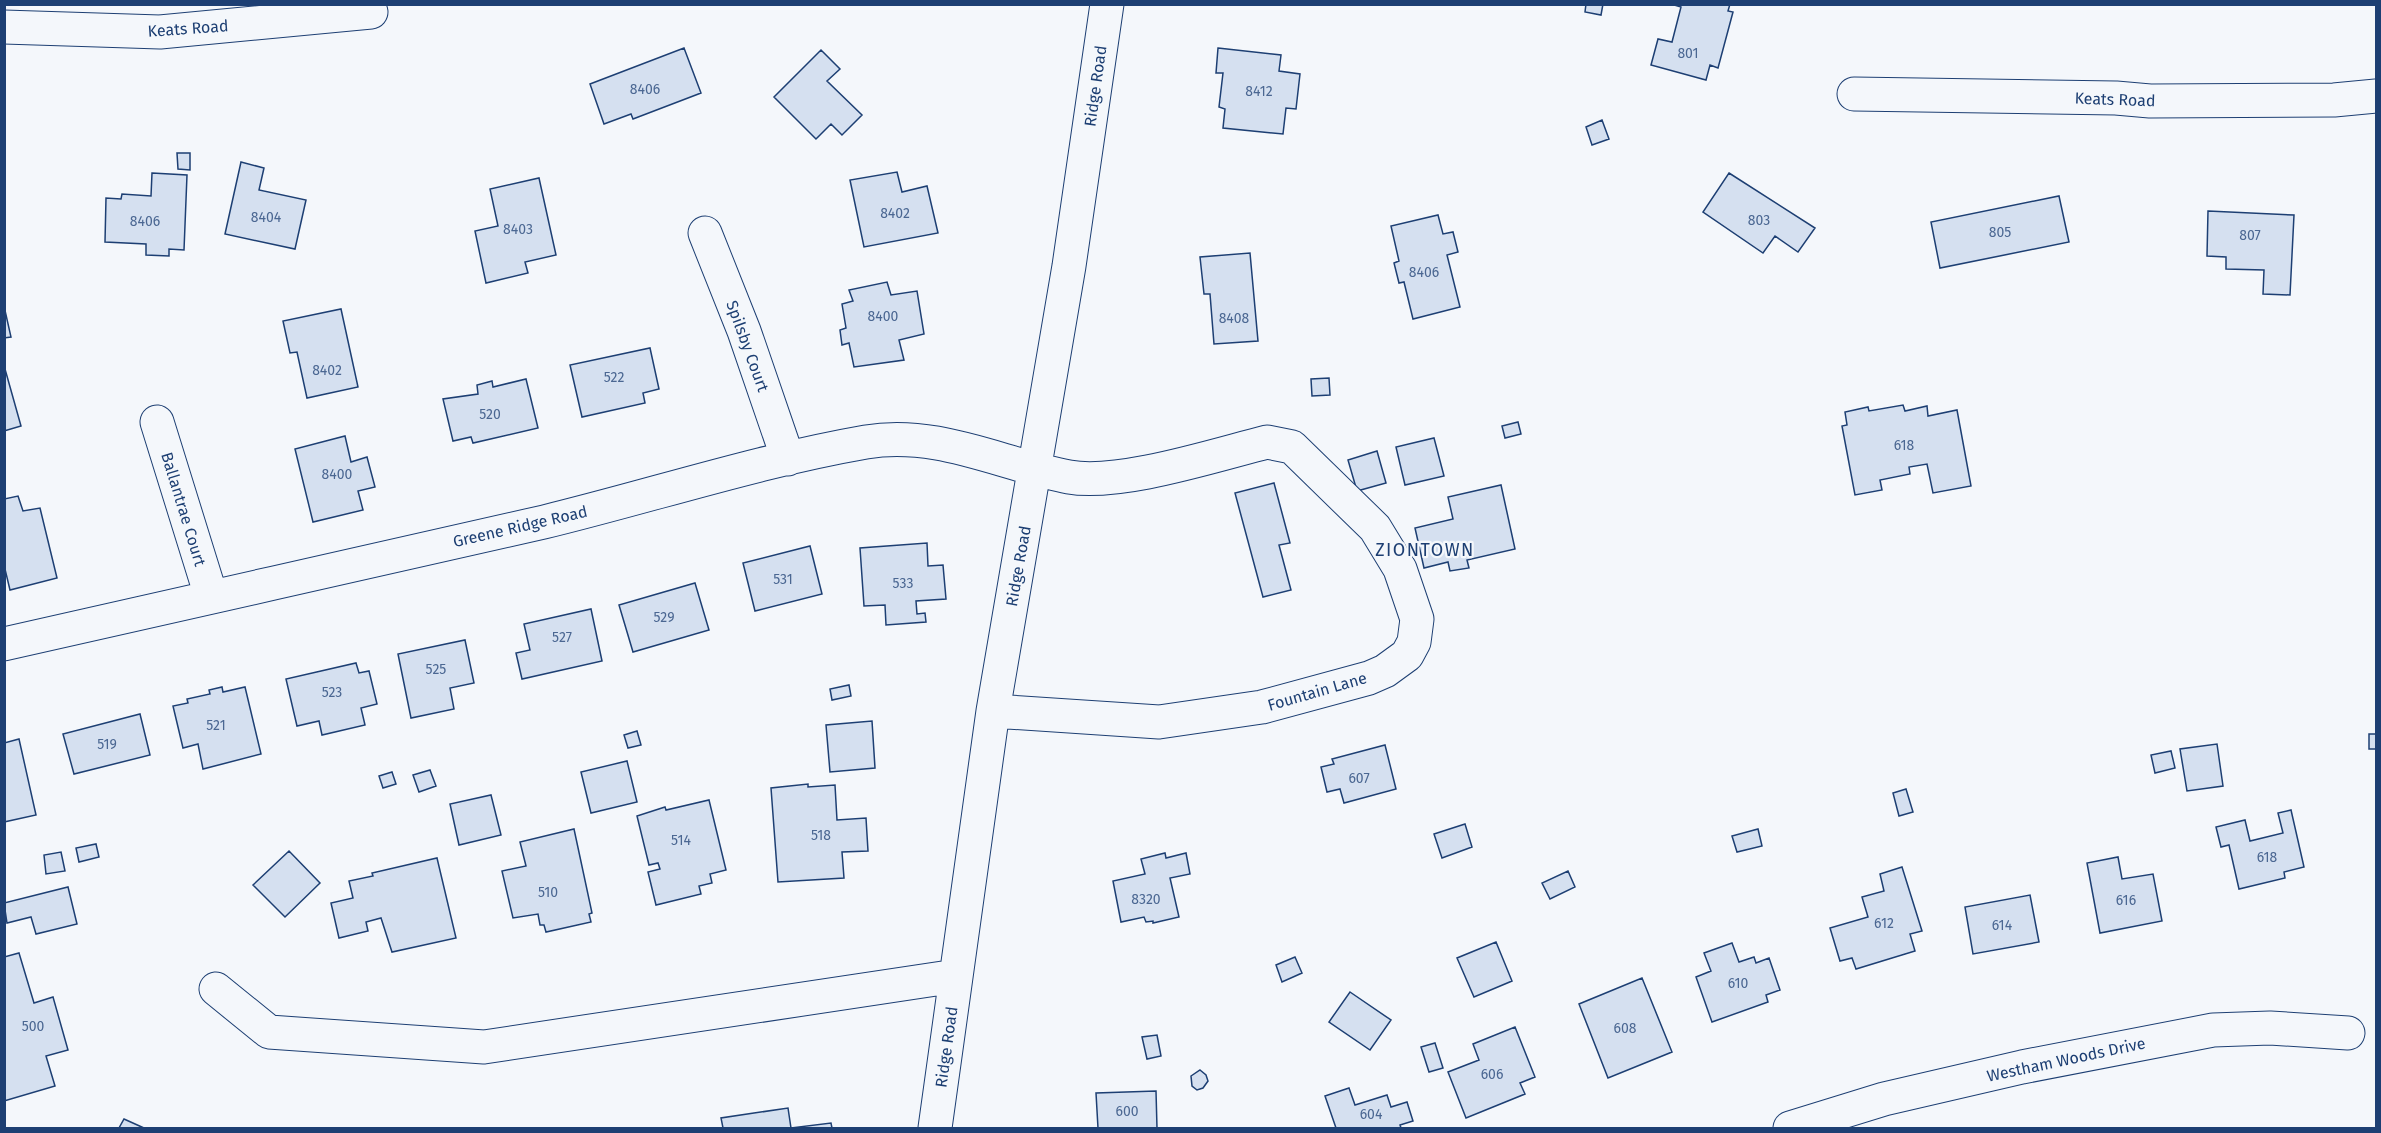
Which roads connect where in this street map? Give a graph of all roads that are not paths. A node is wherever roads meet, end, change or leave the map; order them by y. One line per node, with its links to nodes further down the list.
1 (1107, 4): 9 (street, Ridge Road)
2 (371, 12): 3 (street, Keats Road)
3 (4, 27)
4 (1854, 94): 5 (street, Keats Road)
5 (2376, 96)
6 (705, 233): 8 (street, Spilsby Court)
7 (157, 422): 10 (street, Ballantrae Court)
8 (788, 459): 9 (street, Greene Ridge Road); 10 (street, Greene Ridge Road)
9 (1035, 467): 12 (street, Ridge Road); 12 (street, Fountain Lane)
10 (211, 596): 11 (street, Greene Ridge Road)
11 (4, 644)
12 (993, 711): 13 (street, Ridge Road)
13 (956, 976): 14 (street); 16 (street, Ridge Road)
14 (216, 989)
15 (2348, 1033): 17 (street, Westham Woods Drive)
16 (935, 1128)
17 (1790, 1128)

